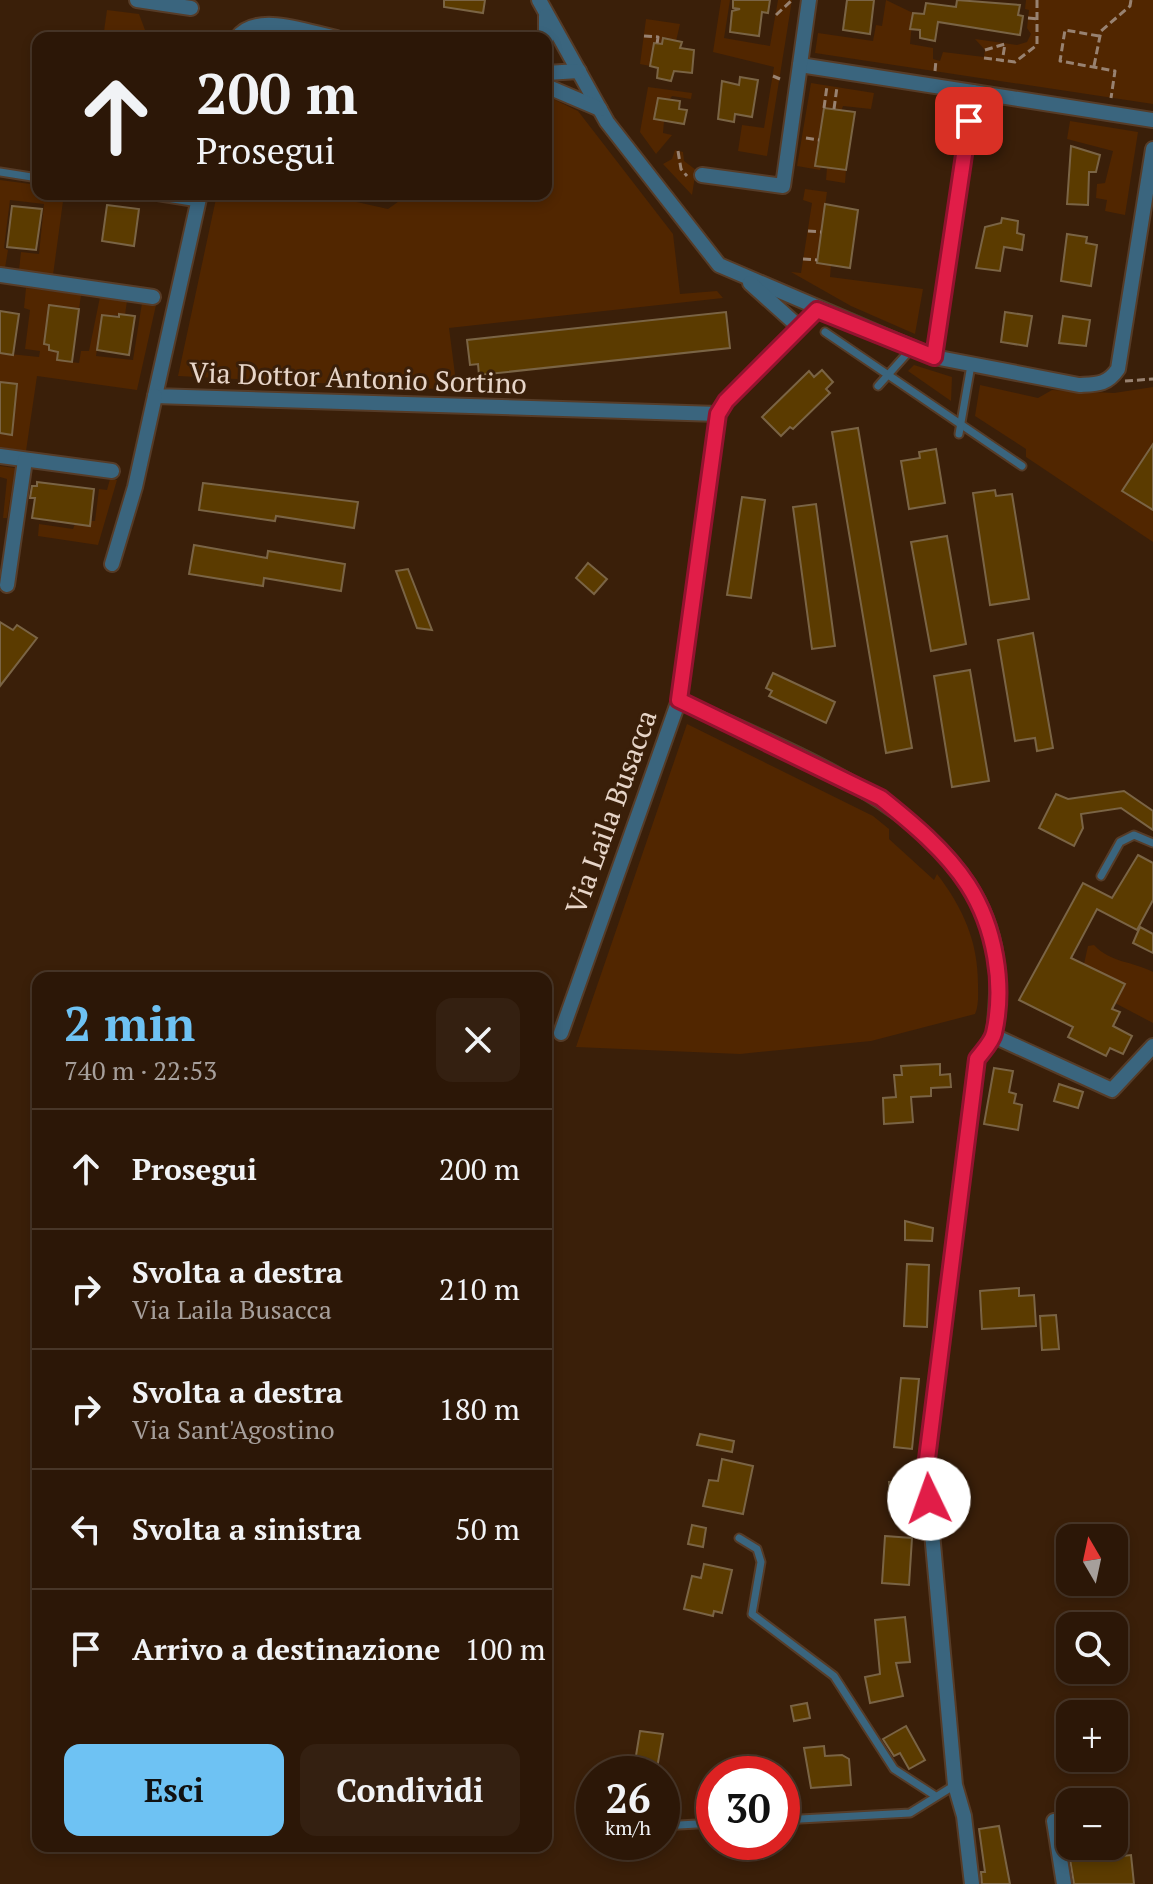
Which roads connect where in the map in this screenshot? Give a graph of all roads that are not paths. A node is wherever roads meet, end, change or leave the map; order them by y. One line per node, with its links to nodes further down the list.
1 (137, 0): 4 (street)
2 (809, 0): 8 (street)
3 (541, 4): 7 (street); 9 (street)
4 (191, 8)
5 (246, 32): 6 (street)
6 (304, 32)
7 (548, 32)
8 (800, 65): 12 (street); 18 (street)
9 (579, 71): 10 (street); 13 (street)
10 (552, 74)
11 (552, 89): 13 (street)
12 (973, 92): 14 (street); 27 (street)
13 (600, 109): 21 (street)
14 (1153, 120)
15 (1153, 149): 28 (street)
16 (0, 172): 17 (lane)
17 (32, 177)
18 (698, 178)
19 (199, 200): 31 (street, Via Dottor Antonio Sortino)
20 (0, 275): 22 (street)
21 (744, 278): 23 (street); 24 (street)
22 (153, 297)
23 (817, 310): 24 (street); 26 (street)
24 (799, 327): 32 (street)
25 (825, 332): 29 (lane)
26 (912, 348): 27 (street); 29 (lane)
27 (934, 357): 28 (street)
28 (971, 365): 33 (lane)
29 (888, 374): 30 (lane); 33 (lane)
30 (878, 386)
31 (155, 396): 32 (street, Via Dottor Antonio Sortino); 38 (street)
32 (718, 414): 40 (street, Via Laila Busacca)
33 (960, 429): 36 (lane)
34 (0, 456): 35 (street)
35 (25, 460): 37 (street); 39 (street)
36 (1022, 466)
37 (112, 471)
38 (112, 564)
39 (7, 585)
40 (679, 700): 43 (street, Via Laila Busacca); 44 (street)
41 (1153, 843): 42 (lane)
42 (1101, 876)
43 (561, 1033)
44 (994, 1036): 45 (street); 47 (street)
45 (1153, 1046)
46 (739, 1538): 48 (lane)
47 (955, 1785): 48 (lane); 51 (street)
48 (934, 1795): 49 (lane)
49 (800, 1819)
50 (1054, 1821): 52 (street)
51 (972, 1884)
52 (1064, 1884)

